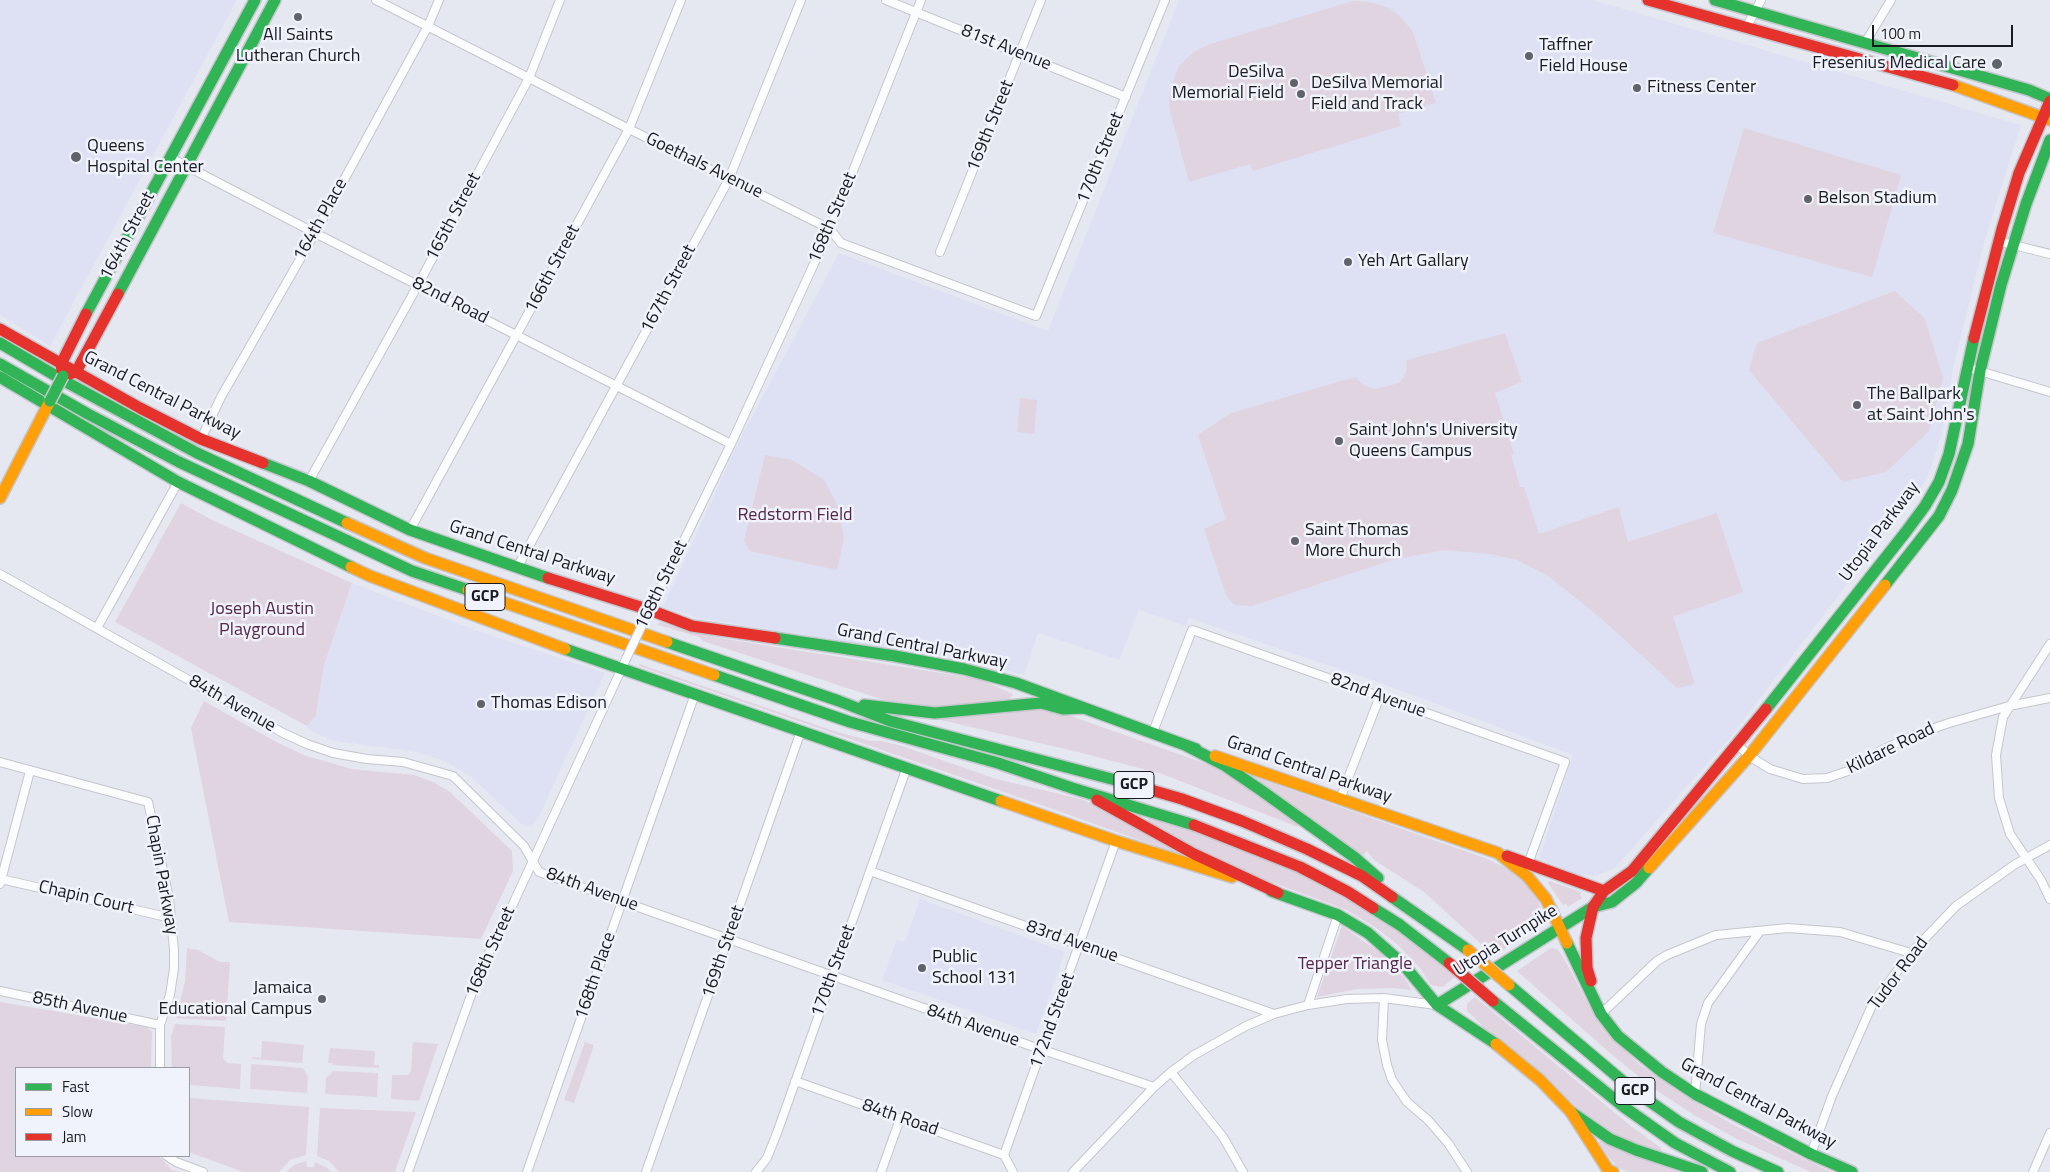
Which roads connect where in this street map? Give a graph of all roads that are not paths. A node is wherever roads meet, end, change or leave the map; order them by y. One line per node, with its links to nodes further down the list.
1 (255, 0): 28 (main road, 164th Street)
2 (275, 0): 29 (main road, 164th Street)
3 (376, 0): 18 (street, Goethals Avenue)
4 (439, 0): 18 (street, 164th Place)
5 (560, 0): 22 (street, 165th Street)
6 (681, 0): 26 (street, 166th Street)
7 (801, 0): 30 (street, 167th Street)
8 (886, 0): 16 (street, 81st Avenue)
9 (922, 0): 16 (street, 168th Street)
10 (1041, 0): 21 (street, 169th Street)
11 (1165, 0): 23 (street, 170th Street)
12 (1648, 0): 19 (main road)
13 (1715, 0): 17 (main road)
14 (1761, 0): 17 (street)
15 (1891, 0): 20 (street)
16 (916, 12): 21 (street, 81st Avenue); 31 (street, 168th Street)
17 (1754, 12): 19 (street); 20 (main road)
18 (428, 26): 22 (street, Goethals Avenue); 32 (street, 164th Place)
19 (1746, 28): 25 (main road)
20 (1865, 43): 24 (main road)
21 (1020, 54): 23 (street, 81st Avenue); 35 (street, 169th Street)
22 (529, 78): 26 (street, Goethals Avenue); 37 (street, 165th Street)
23 (1126, 97): 38 (street, 170th Street)
24 (2050, 100): 25 (main road, Utopia Parkway)
25 (2046, 119): 33 (main road, Utopia Parkway)
26 (629, 129): 30 (street, Goethals Avenue); 40 (street, 166th Street)
27 (2050, 140): 34 (main road, Utopia Parkway)
28 (169, 157): 29 (street, 82nd Road); 43 (main road, 164th Street)
29 (186, 166): 32 (street, 82nd Road); 46 (main road, 164th Street)
30 (729, 179): 31 (street, Goethals Avenue); 49 (street, 167th Street)
31 (830, 229): 38 (street, Goethals Avenue); 53 (street, 168th Street)
32 (315, 233): 37 (street, 82nd Road); 52 (street, 164th Place)
33 (1998, 240): 34 (street); 44 (main road, Utopia Parkway)
34 (2015, 243): 36 (street); 45 (main road, Utopia Parkway)
35 (940, 252)
36 (2050, 254)
37 (418, 285): 40 (street, 82nd Road); 55 (street, 165th Street)
38 (1036, 316)
39 (0, 329): 43 (main road, Grand Central Parkway)
40 (517, 336): 49 (street, 82nd Road); 57 (street, 166th Street)
41 (0, 343): 67 (main road, Grand Central Parkway / GCP)
42 (0, 364): 78 (main road, GCP)
43 (61, 364): 46 (main road, Grand Central Parkway); 47 (main road)
44 (1966, 367): 45 (street); 73 (main road, Utopia Parkway)
45 (1980, 371): 50 (street); 74 (main road, Utopia Parkway)
46 (76, 372): 47 (main road); 52 (main road, Grand Central Parkway)
47 (64, 376): 51 (main road, bridge)
48 (0, 377): 51 (main road)
49 (617, 386): 53 (street, 82nd Road); 58 (street, 167th Street)
50 (2050, 392)
51 (49, 404): 54 (main road); 56 (main road)
52 (201, 439): 55 (main road, Grand Central Parkway)
53 (731, 444): 60 (street, 168th Street)
54 (178, 482): 61 (street); 63 (main road)
55 (309, 482): 57 (main road, Grand Central Parkway)
56 (0, 498)
57 (410, 530): 58 (main road, Grand Central Parkway)
58 (517, 568): 60 (main road, Grand Central Parkway)
59 (0, 574): 61 (street, 84th Avenue)
60 (647, 614): 63 (street, 168th Street, bridge); 69 (main road, Grand Central Parkway)
61 (98, 628): 84 (street, 84th Avenue)
62 (2050, 644): 68 (street)
63 (624, 664): 64 (main road); 84 (street, 168th Street)
64 (696, 694): 70 (main road); 91 (street, 168th Place)
65 (1380, 696): 71 (street, 82nd Avenue); 79 (street); 85 (street, 82nd Avenue)
66 (2050, 698): 68 (street, Kildare Road)
67 (840, 701): 69 (main road); 93 (main road, Grand Central Parkway / GCP)
68 (2009, 706): 74 (street, Kildare Road); 83 (street)
69 (1084, 708): 71 (main road, Grand Central Parkway)
70 (801, 731): 76 (main road); 98 (street, 169th Street)
71 (1153, 732): 72 (main road, Grand Central Parkway)
72 (1187, 746): 79 (main road, Grand Central Parkway); 93 (main road)
73 (1738, 746): 74 (street, Kildare Road); 88 (main road, Utopia Parkway)
74 (1749, 756): 92 (main road, Utopia Parkway)
75 (0, 762): 77 (street, Chapin Parkway)
76 (907, 767): 80 (main road); 86 (street, 170th Street)
77 (30, 771): 87 (street); 95 (street, Chapin Parkway)
78 (1072, 788): 89 (main road); 133 (main road, GCP, bridge)
79 (1340, 799): 82 (main road, Grand Central Parkway)
80 (1116, 841): 89 (main road); 99 (street, 172nd Street)
81 (2050, 845): 83 (street, Tudor Road)
82 (1498, 853): 85 (main road); 96 (main road, Grand Central Parkway)
83 (2026, 858): 90 (street); 100 (street, Tudor Road)
84 (533, 860): 91 (street, 84th Avenue); 123 (street, 168th Street)
85 (1528, 864): 88 (main road)
86 (870, 872): 99 (street, 83rd Avenue); 101 (street, 170th Street)
87 (1, 882): 95 (street, Chapin Court)
88 (1604, 891): 92 (main road, Utopia Parkway)
89 (1278, 893): 94 (main road)
90 (2050, 898)
91 (622, 902): 98 (street, 84th Avenue); 124 (street, 168th Place)
92 (1593, 907): 96 (main road, Utopia Turnpike); 107 (main road)
93 (1412, 909): 134 (main road, Grand Central Parkway / GCP, bridge)
94 (1338, 915): 104 (street); 105 (main road)
95 (171, 918): 108 (street, Chapin Parkway)
96 (1559, 928): 105 (main road, Utopia Turnpike); 107 (main road, Grand Central Parkway)
97 (1760, 931): 100 (street); 107 (street); 114 (street)
98 (728, 940): 101 (street, 84th Avenue); 125 (street, 169th Street)
99 (1080, 945): 106 (street, 83rd Avenue); 109 (street, 172nd Street)
100 (1911, 953): 118 (street, Tudor Road)
101 (832, 976): 109 (street, 84th Avenue); 112 (street, 170th Street)
102 (0, 991): 108 (street, 85th Avenue)
103 (1384, 998): 104 (street); 105 (street); 131 (street)
104 (1308, 1005): 106 (street)
105 (1438, 1006): 115 (main road)
106 (1274, 1014): 111 (street)
107 (1601, 1014): 114 (main road, Grand Central Parkway)
108 (160, 1025): 110 (street, Chapin Parkway)
109 (1043, 1050): 113 (street, 84th Avenue); 119 (street, 172nd Street)
110 (160, 1067)
111 (1171, 1072): 113 (street); 130 (street)
112 (795, 1081): 116 (street, 84th Road); 126 (street, 170th Street)
113 (1154, 1087): 129 (street)
114 (1695, 1094): 118 (main road, Grand Central Parkway)
115 (1571, 1112): 121 (main road); 132 (main road)
116 (900, 1119): 119 (street, 84th Road); 127 (street)
117 (2050, 1133): 136 (street)
118 (1811, 1154): 135 (main road, Grand Central Parkway)
119 (1004, 1155): 128 (street)
120 (168, 1157): 122 (street)
121 (1610, 1171)
122 (203, 1172)
123 (408, 1172)
124 (527, 1172)
125 (646, 1172)
126 (756, 1172)
127 (881, 1172)
128 (1013, 1172)
129 (1073, 1172)
130 (1243, 1172)
131 (1467, 1172)
132 (1702, 1172)
133 (1730, 1172)
134 (1778, 1172)
135 (1852, 1172)
136 (2033, 1172)

